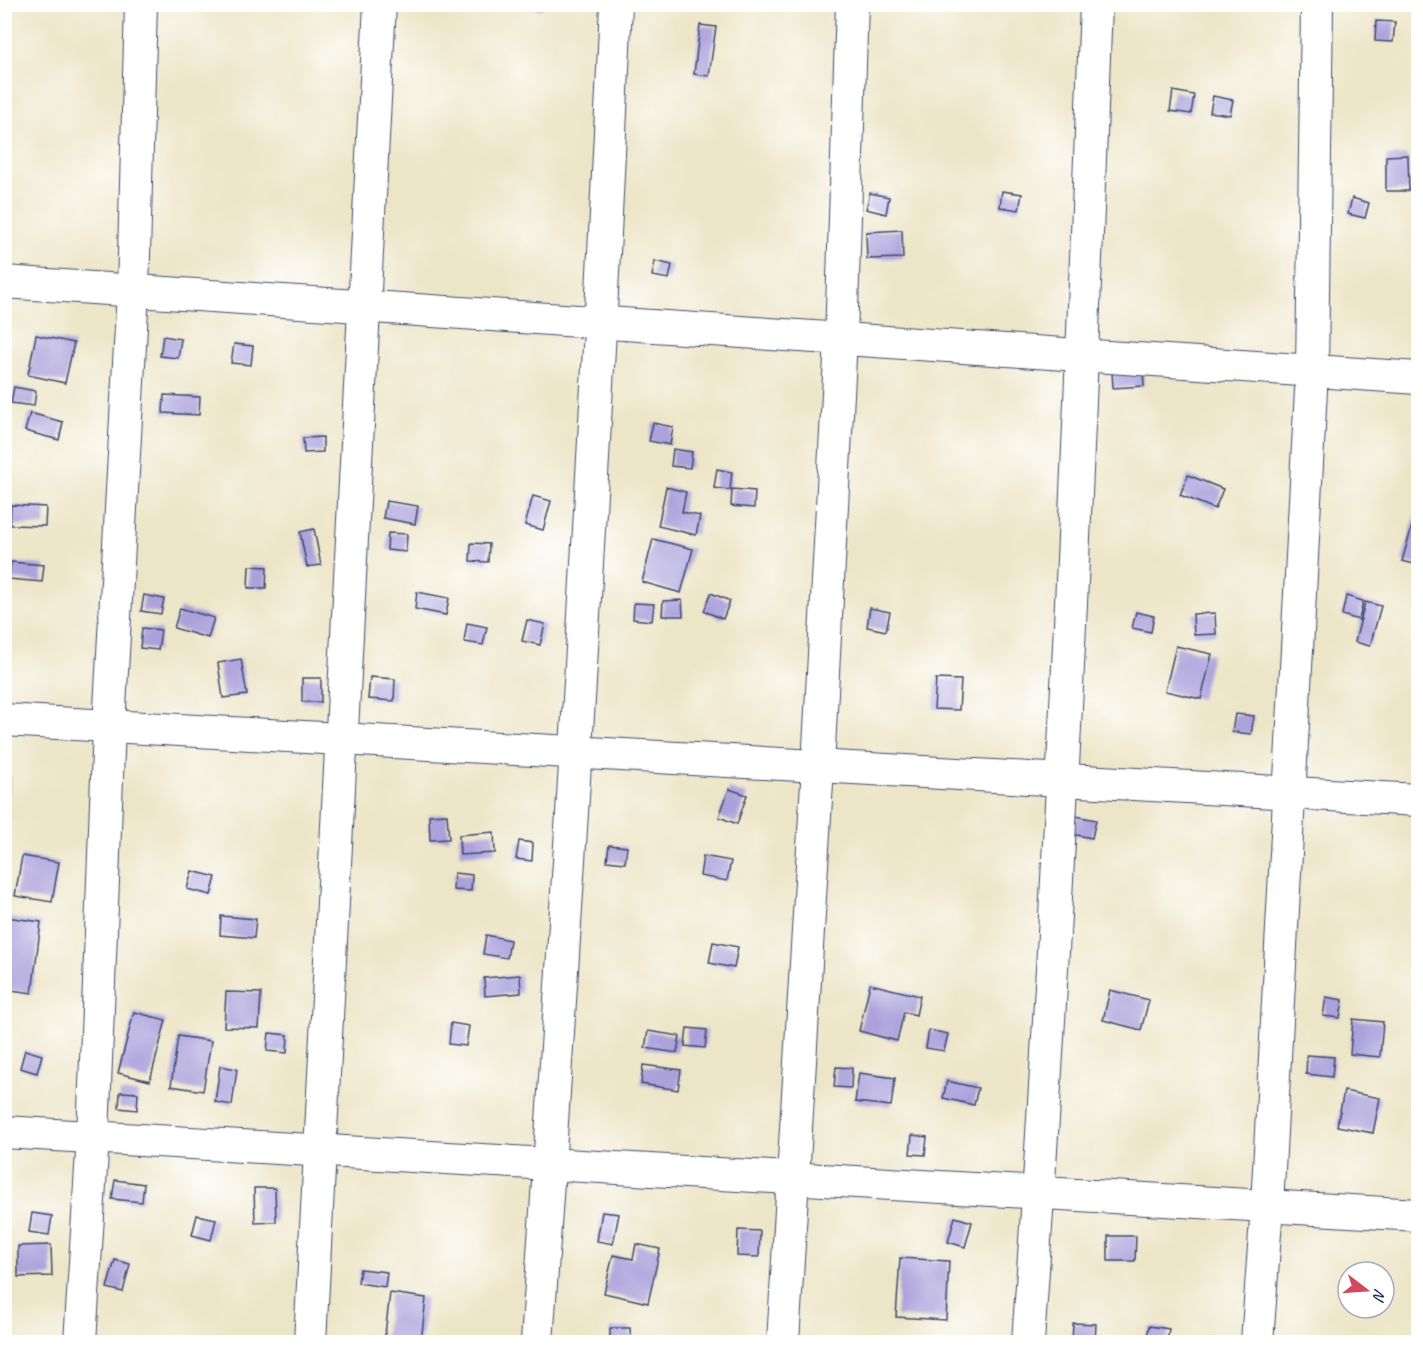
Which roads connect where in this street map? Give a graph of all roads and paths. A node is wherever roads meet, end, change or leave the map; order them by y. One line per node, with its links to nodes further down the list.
1 (141, 4): 8 (street)
2 (380, 4): 9 (street)
3 (616, 4): 10 (street)
4 (852, 4): 11 (street)
5 (1096, 4): 12 (street)
6 (1317, 4): 13 (street)
7 (4, 282): 8 (street)
8 (133, 291): 9 (street); 16 (street)
9 (364, 307): 10 (street); 17 (street)
10 (602, 323): 11 (street); 18 (street)
11 (841, 339): 12 (street); 19 (street)
12 (1082, 354): 13 (street); 20 (street)
13 (1312, 371): 14 (street); 21 (street)
14 (1419, 378)
15 (4, 720): 16 (street)
16 (109, 726): 17 (street); 24 (street)
17 (343, 739): 18 (street); 25 (street)
18 (577, 753): 19 (street); 26 (street)
19 (818, 766): 20 (street); 27 (street)
20 (1063, 780): 21 (street); 28 (street)
21 (1289, 793): 22 (street); 29 (street)
22 (1419, 800)
23 (4, 1132): 24 (street)
24 (93, 1137): 25 (street); 31 (street)
25 (319, 1151): 26 (street); 32 (street)
26 (549, 1164): 27 (street); 33 (street)
27 (794, 1179): 28 (street); 34 (street)
28 (1039, 1193): 29 (street); 35 (street)
29 (1268, 1206): 30 (street); 36 (street)
30 (1419, 1215)
31 (80, 1342)
32 (310, 1342)
33 (537, 1342)
34 (783, 1342)
35 (1028, 1342)
36 (1257, 1342)

